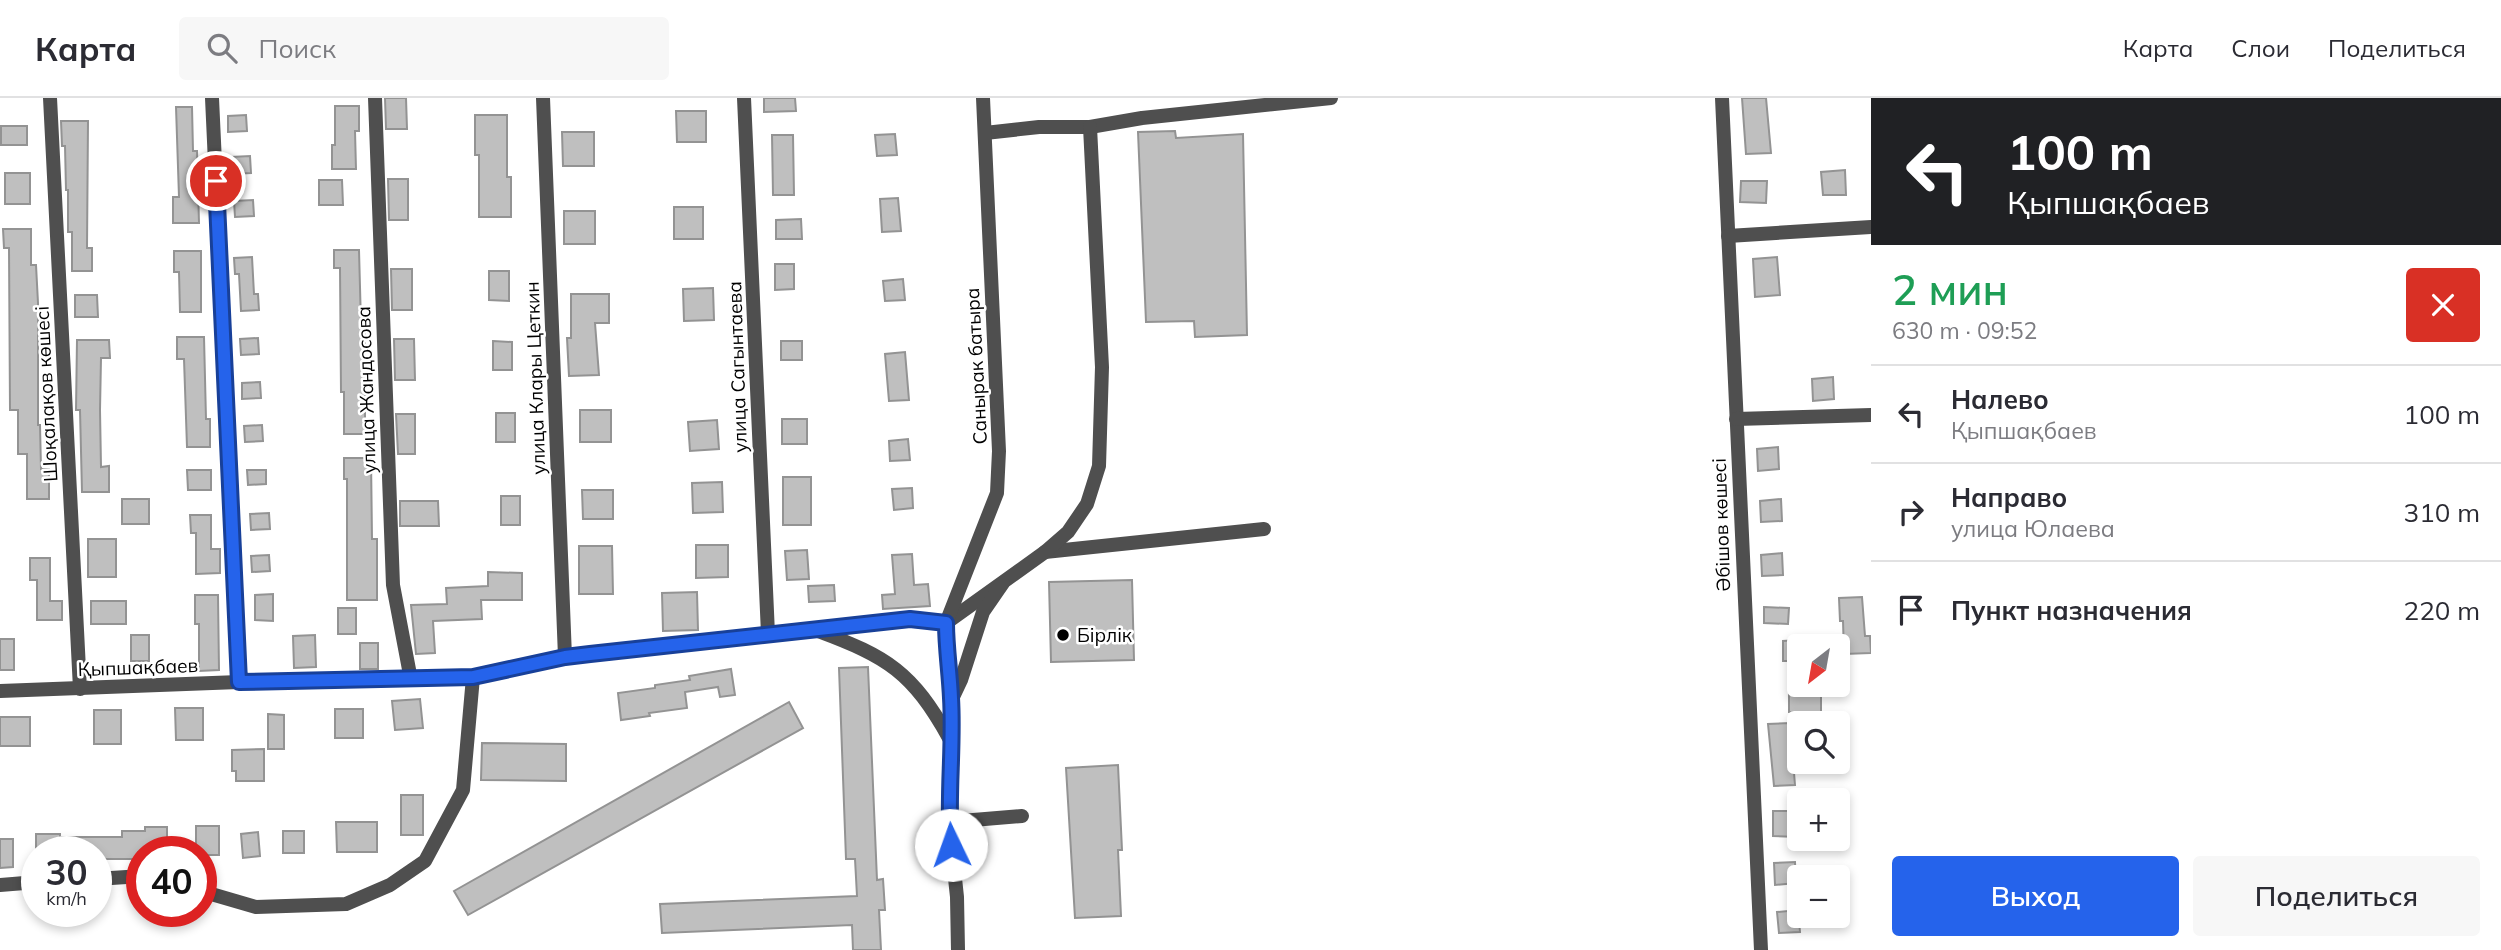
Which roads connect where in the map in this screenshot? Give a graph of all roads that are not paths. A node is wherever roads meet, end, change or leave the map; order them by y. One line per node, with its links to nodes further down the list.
1 (50, 98): 25 (street, Шоқалақов көшесі)
2 (212, 98): 24 (street)
3 (375, 98): 23 (street, улица Жандосова)
4 (543, 98): 21 (street, улица Клары Цеткин)
5 (744, 98): 20 (street, улица Сагынтаева)
6 (984, 98): 10 (street, Санырак батыра)
7 (1331, 98): 9 (street)
8 (1721, 98): 12 (street, Әбішов көшесі)
9 (1090, 127): 10 (street); 16 (street)
10 (985, 133): 18 (street, Санырак батыра)
11 (1871, 227): 12 (street)
12 (1728, 236): 14 (street, Әбішов көшесі)
13 (1871, 415): 14 (street)
14 (1736, 419): 35 (street, Әбішов көшесі)
15 (1264, 529): 16 (street)
16 (1045, 552): 17 (street)
17 (1003, 583): 18 (street); 27 (street)
18 (946, 623): 19 (street, Қыпшақбаев); 27 (street)
19 (813, 629): 20 (street, Қыпшақбаев); 28 (street)
20 (768, 634): 21 (street, Қыпшақбаев)
21 (565, 657): 22 (street, Қыпшақбаев)
22 (473, 677): 23 (street, Қыпшақбаев); 33 (street)
23 (411, 680): 24 (street, Қыпшақбаев)
24 (239, 682): 25 (street, Қыпшақбаев)
25 (80, 689): 26 (street, Қыпшақбаев)
26 (0, 691)
27 (951, 699): 28 (street)
28 (950, 740): 30 (street)
29 (1022, 816): 30 (street)
30 (949, 822): 34 (street)
31 (21, 883): 32 (street)
32 (0, 885)
33 (217, 896)
34 (958, 950)
35 (1761, 950)

